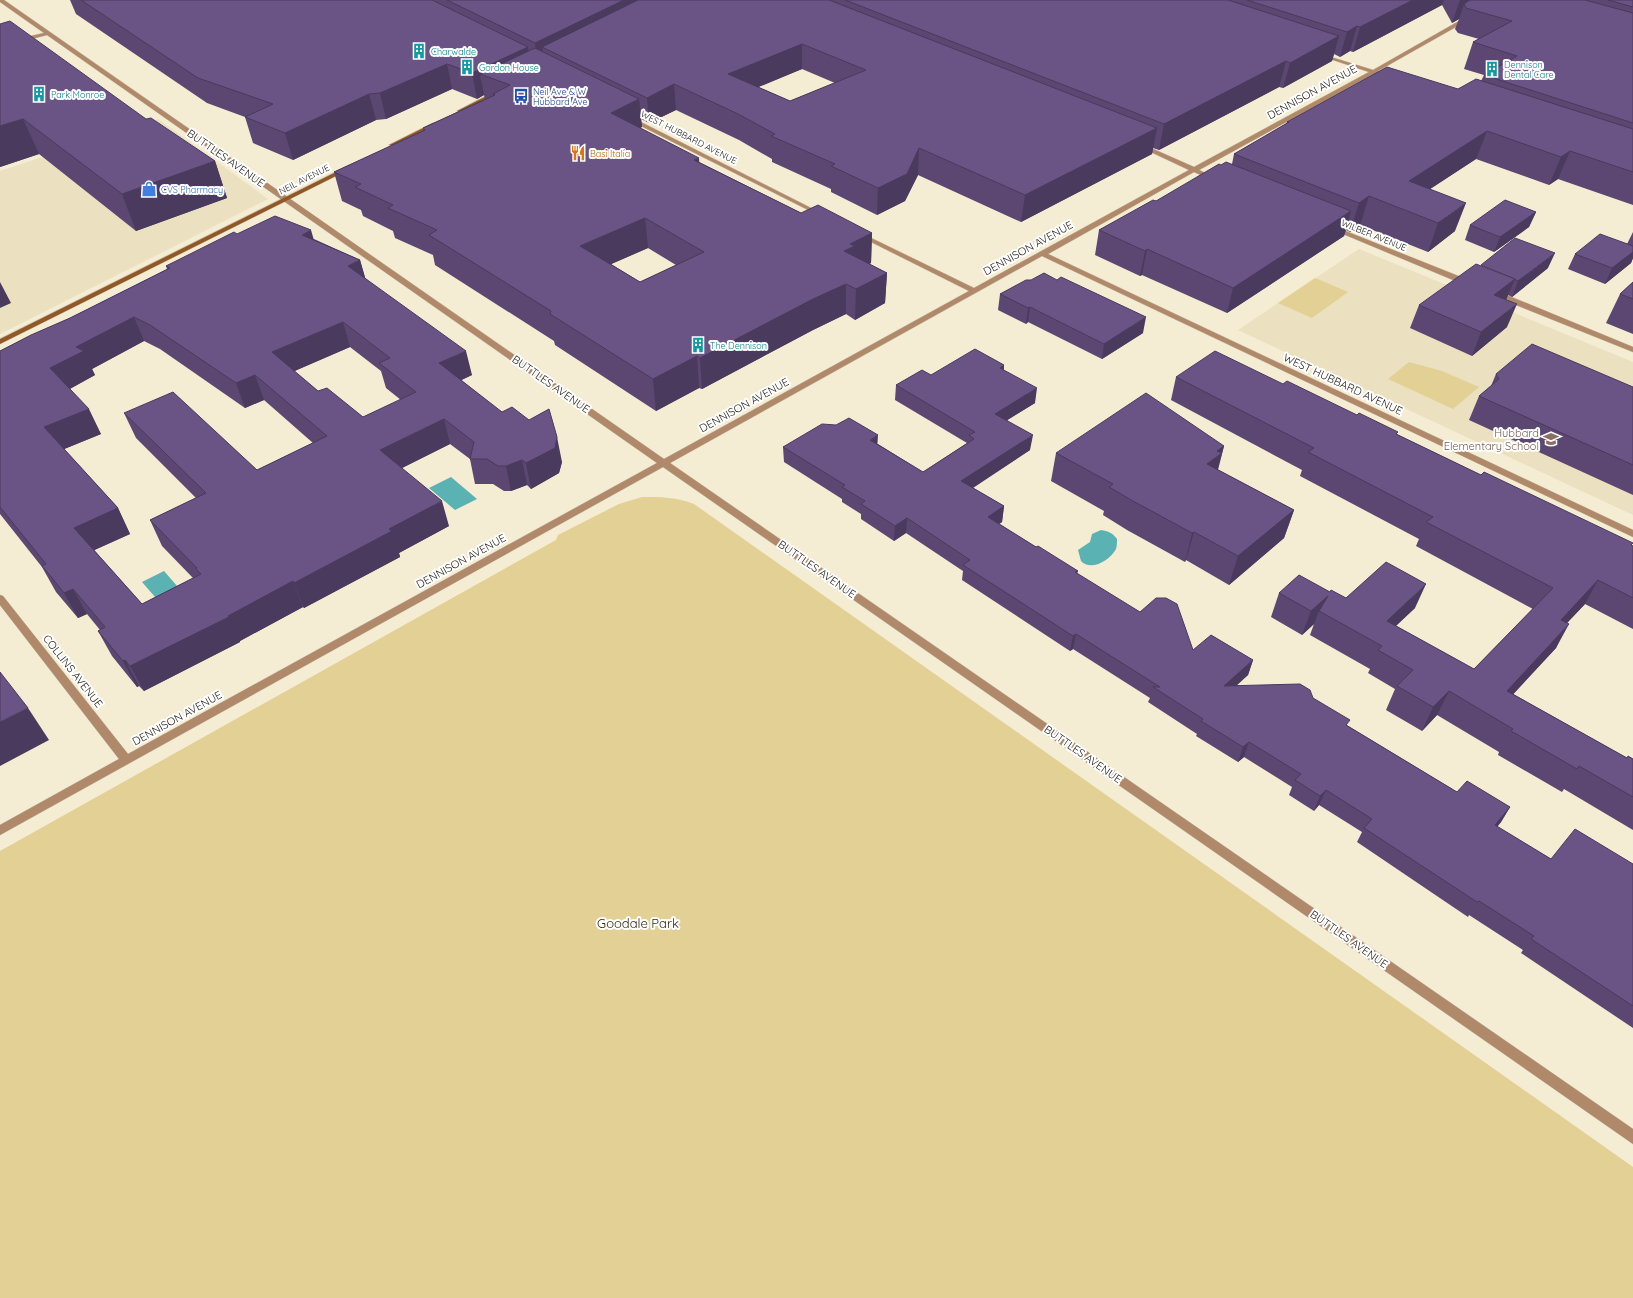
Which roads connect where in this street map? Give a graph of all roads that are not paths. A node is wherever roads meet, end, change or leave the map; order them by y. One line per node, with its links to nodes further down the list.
1 (1, 0): 3 (street, BUTTLES AVENUE)
2 (1476, 13): 6 (street, DENNISON AVENUE)
3 (49, 33): 4 (street); 16 (street, BUTTLES AVENUE)
4 (0, 45)
5 (1315, 52): 6 (street)
6 (1377, 73): 14 (street, DENNISON AVENUE)
7 (502, 90): 8 (street)
8 (453, 115)
9 (624, 115): 17 (street, WEST HUBBARD AVENUE)
10 (439, 122): 12 (street)
11 (1131, 142): 14 (street)
12 (385, 149)
13 (350, 166): 16 (street, NEIL AVENUE)
14 (1194, 170): 15 (street); 20 (street, DENNISON AVENUE)
15 (1220, 182)
16 (285, 200): 22 (street, NEIL AVENUE); 24 (street, BUTTLES AVENUE)
17 (826, 217)
18 (1328, 226): 23 (street, WILBER AVENUE)
19 (853, 230): 21 (street)
20 (1043, 254): 21 (street, DENNISON AVENUE); 25 (street, WEST HUBBARD AVENUE)
21 (974, 291): 24 (street, DENNISON AVENUE)
22 (0, 342)
23 (1633, 350)
24 (665, 462): 27 (street, DENNISON AVENUE); 29 (street, BUTTLES AVENUE)
25 (1633, 534)
26 (0, 598): 27 (street, COLLINS AVENUE)
27 (126, 760): 28 (street, DENNISON AVENUE)
28 (0, 830)
29 (1633, 1137)

